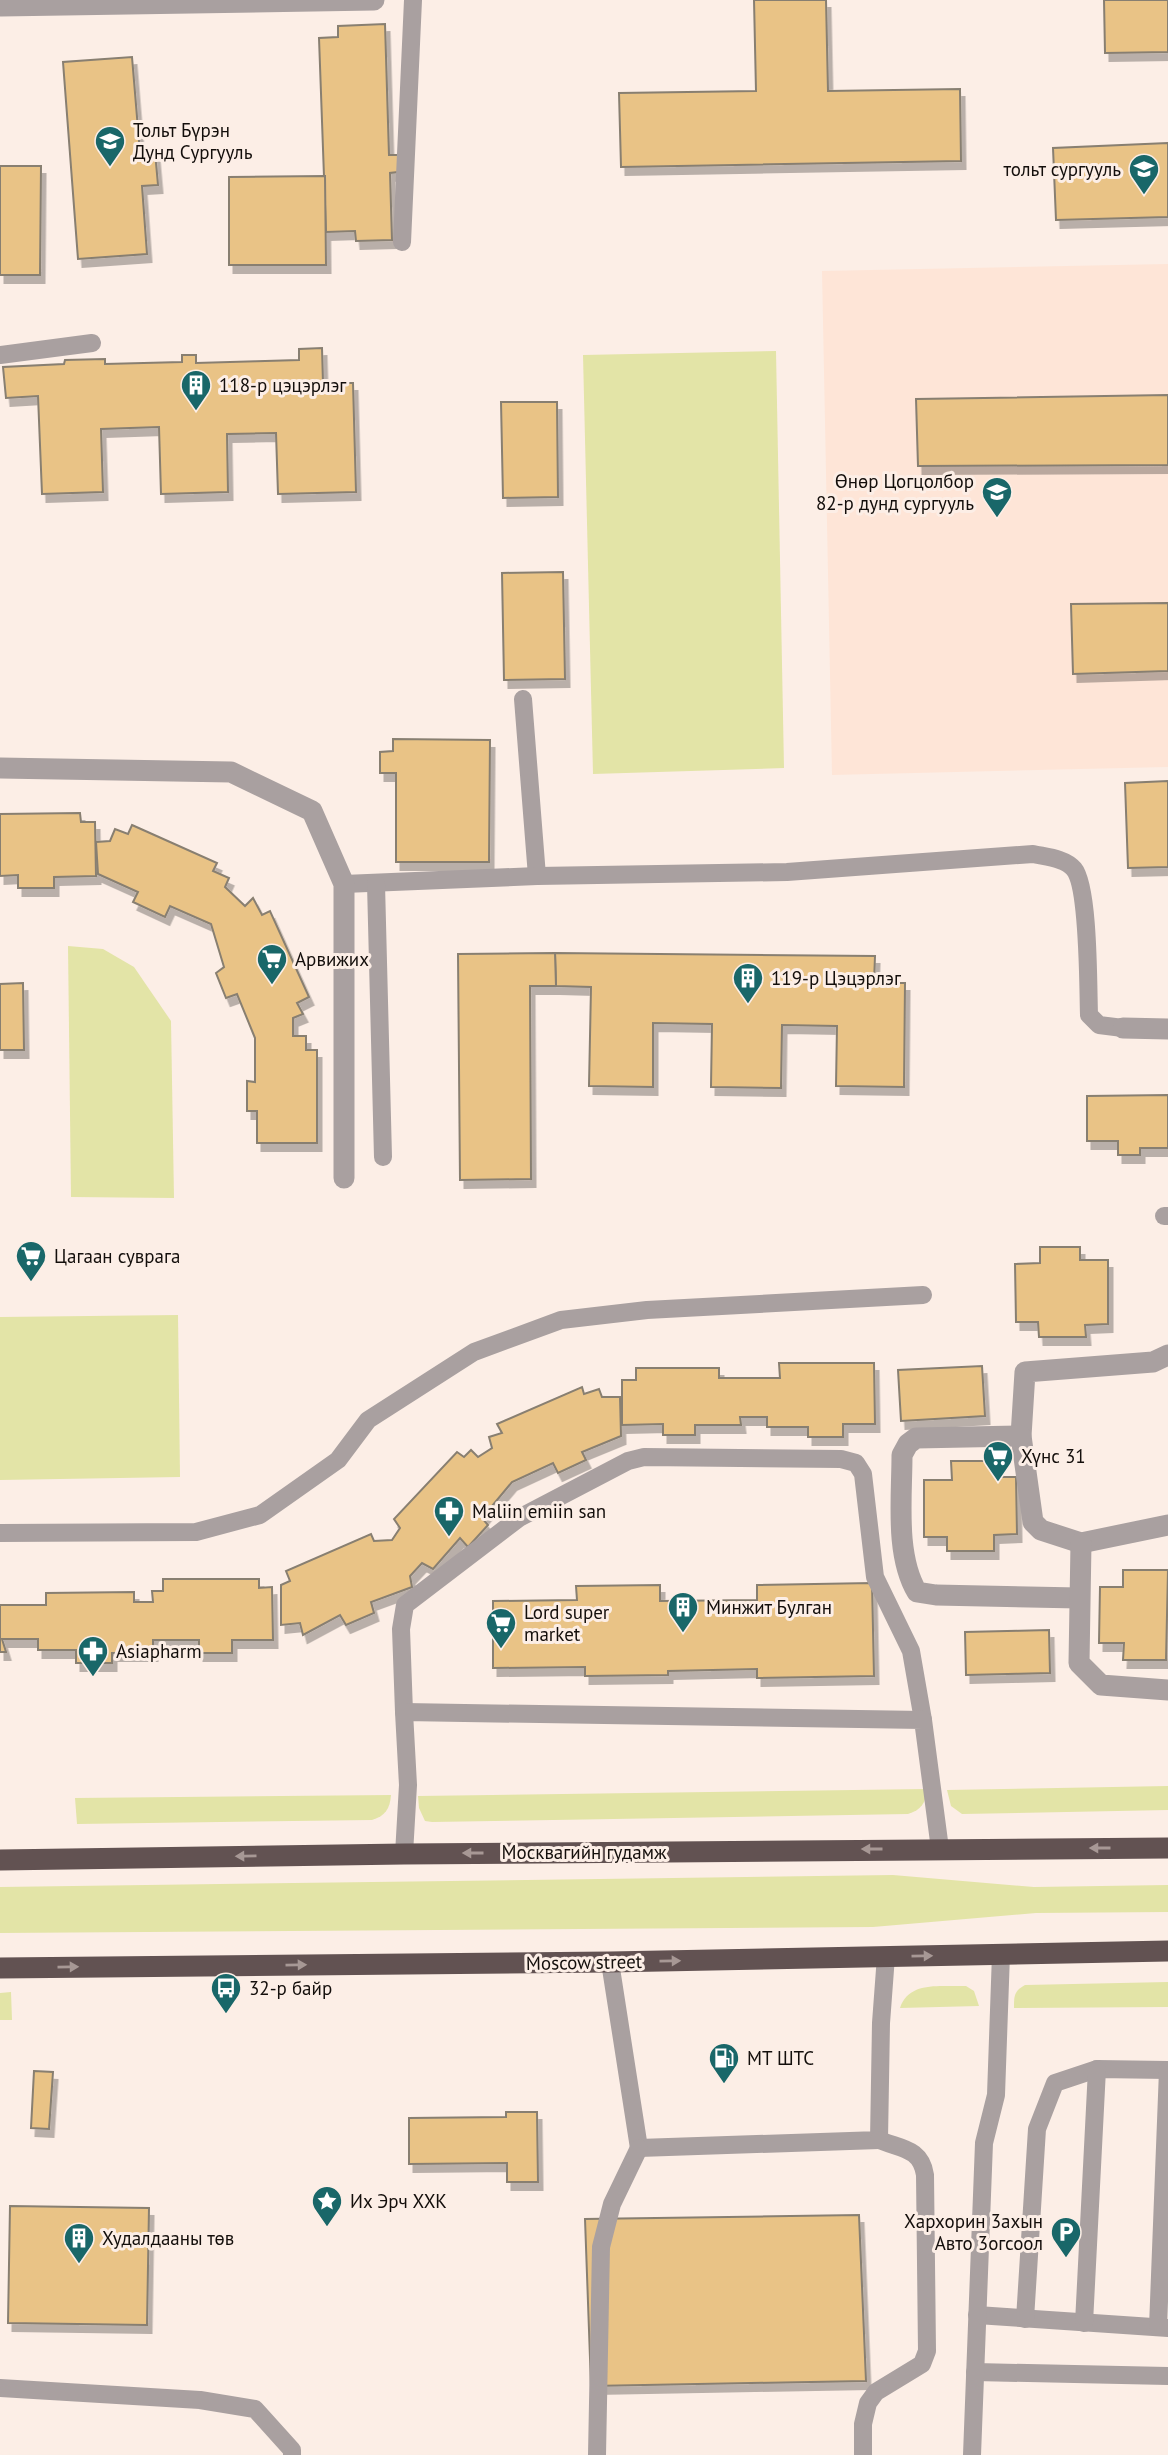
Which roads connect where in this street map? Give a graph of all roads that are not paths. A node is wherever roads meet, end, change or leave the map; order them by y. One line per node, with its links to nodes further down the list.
1 (374, 0): 3 (street)
2 (412, 0): 4 (lane)
3 (1, 6)
4 (402, 242)
5 (92, 342): 6 (lane)
6 (0, 355)
7 (523, 699): 9 (lane)
8 (0, 768): 10 (street)
9 (537, 876): 11 (lane); 12 (lane)
10 (344, 884): 11 (lane); 15 (street)
11 (376, 884): 14 (lane)
12 (1123, 1028): 13 (street)
13 (1168, 1029)
14 (383, 1157)
15 (344, 1178)
16 (922, 1295): 20 (lane)
17 (1168, 1355): 18 (street)
18 (1021, 1436): 21 (street); 22 (street)
19 (1168, 1525): 21 (street)
20 (0, 1533)
21 (1081, 1543): 22 (street)
22 (1079, 1598): 23 (street)
23 (1168, 1690)
24 (404, 1712): 25 (lane); 25 (lane); 28 (lane)
25 (923, 1720): 27 (lane)
26 (1168, 1848): 27 (highway, Москвагийн гудамж, one-way to 27)
27 (940, 1849): 28 (highway, Москвагийн гудамж, one-way to 28)
28 (404, 1854): 29 (highway, Москвагийн гудамж, one-way to 29)
29 (0, 1860)
30 (1168, 1951): 31 (highway, Moscow street)
31 (1001, 1954): 32 (highway, Moscow street, one-way to 31); 39 (lane)
32 (886, 1956): 33 (highway, Moscow street, one-way to 32); 37 (lane)
33 (610, 1962): 34 (highway, Moscow street, one-way to 33); 38 (lane)
34 (0, 1968)
35 (1097, 2069): 36 (lane); 40 (lane); 41 (lane)
36 (1168, 2070): 42 (lane)
37 (878, 2140): 38 (lane); 48 (lane)
38 (639, 2148): 47 (lane)
39 (977, 2315): 40 (lane); 43 (lane)
40 (1026, 2319): 41 (lane)
41 (1084, 2323): 42 (lane)
42 (1163, 2328)
43 (975, 2372): 44 (lane); 49 (lane)
44 (1168, 2376)
45 (0, 2388): 46 (lane)
46 (292, 2455)
47 (597, 2455)
48 (863, 2455)
49 (972, 2455)

